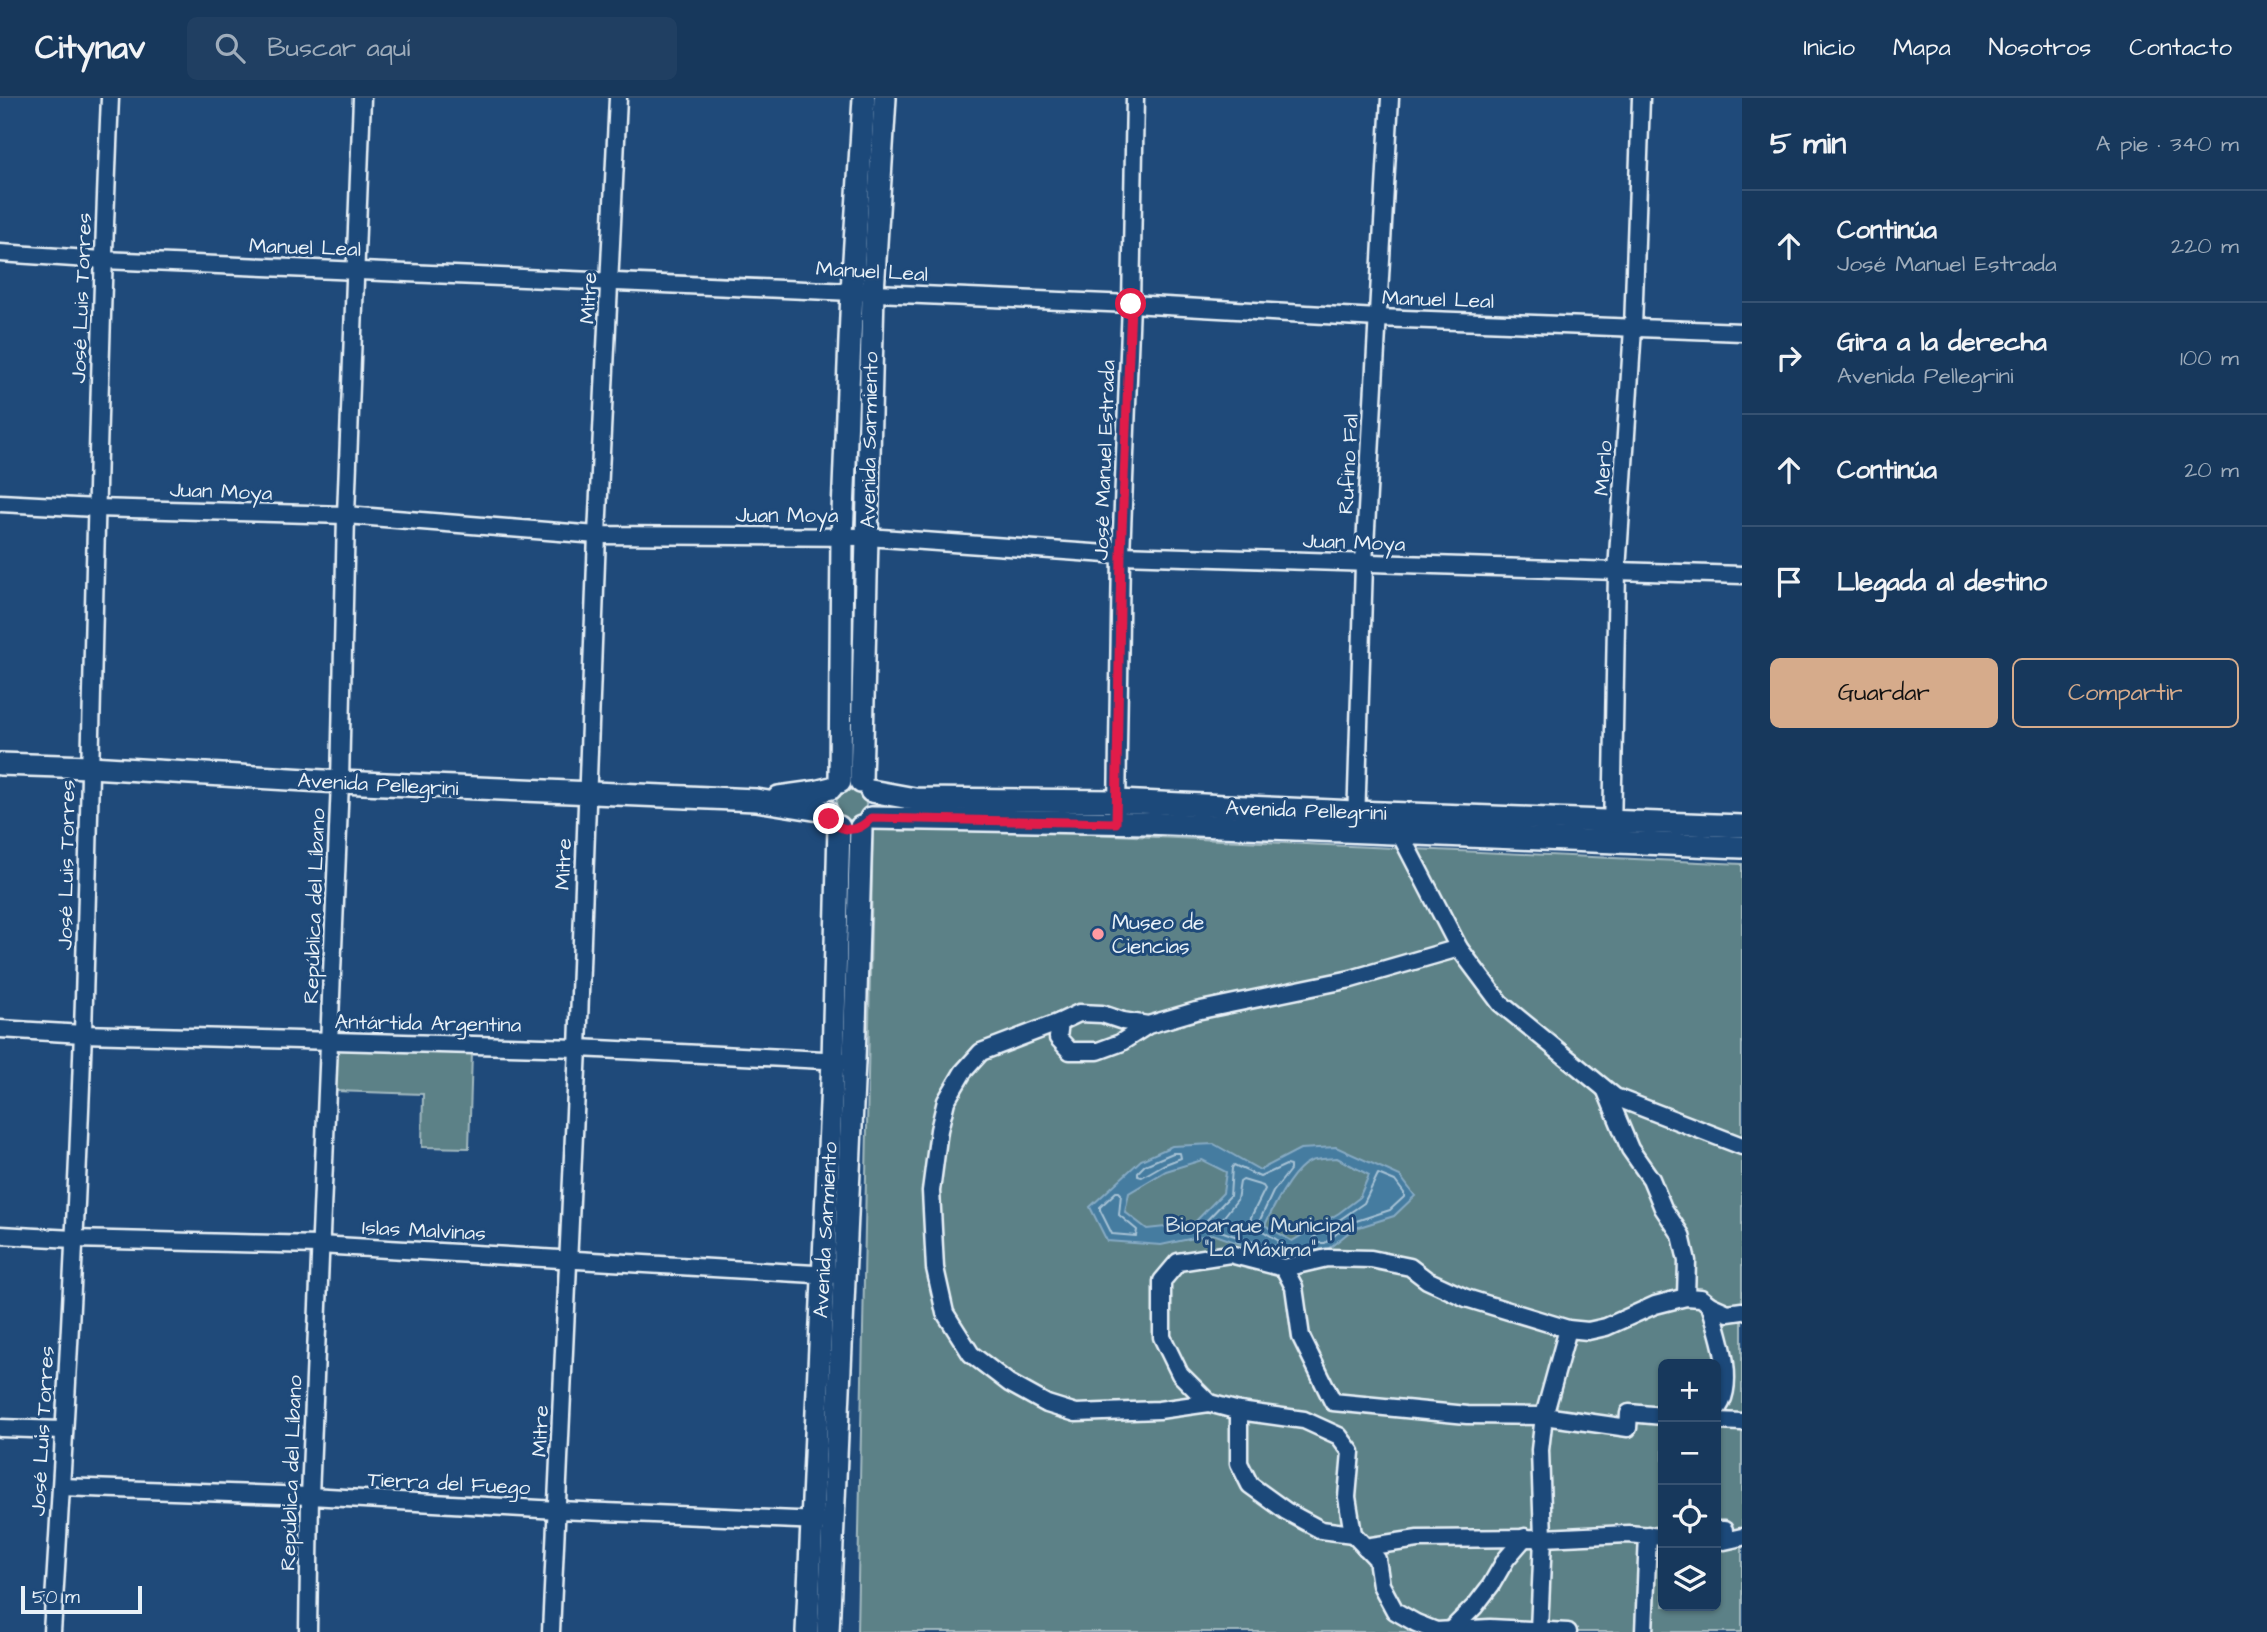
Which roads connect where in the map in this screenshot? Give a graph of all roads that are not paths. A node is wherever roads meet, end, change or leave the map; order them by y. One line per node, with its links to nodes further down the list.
1 (110, 98): 10 (street, José Luis Torres)
2 (362, 98): 11 (street, República del Líbano)
3 (618, 98): 12 (street, Mitre)
4 (864, 98): 13 (main road, Avenida Sarmiento)
5 (886, 98): 13 (main road, Avenida Sarmiento)
6 (1135, 98): 14 (street, José Manuel Estrada)
7 (1390, 98): 15 (street, Rufino Fal)
8 (1641, 98): 16 (street, Merlo)
9 (0, 253): 10 (street, Manuel Leal)
10 (103, 260): 11 (street, Manuel Leal); 19 (street, José Luis Torres)
11 (355, 271): 12 (street, Manuel Leal); 20 (street, República del Líbano)
12 (610, 281): 13 (street, Manuel Leal); 21 (street, Mitre)
13 (862, 292): 14 (street, Manuel Leal); 22 (main road, Avenida Sarmiento); 23 (main road, Avenida Sarmiento)
14 (1131, 304): 15 (street, Manuel Leal); 24 (street, José Manuel Estrada)
15 (1378, 318): 16 (street, Manuel Leal); 25 (street, Rufino Fal)
16 (1633, 328): 17 (street, Manuel Leal); 26 (street, Merlo)
17 (1742, 331)
18 (0, 503): 19 (street, Juan Moya)
19 (96, 508): 20 (street, Juan Moya); 29 (street, José Luis Torres)
20 (346, 515): 21 (street, Juan Moya); 30 (street, República del Líbano)
21 (597, 535): 22 (street, Juan Moya); 32 (street, Mitre)
22 (842, 537): 23 (street, Juan Moya); 31 (main road, Avenida Sarmiento)
23 (867, 537): 24 (street, Juan Moya); 31 (main road, Avenida Sarmiento)
24 (1121, 555): 25 (street, Juan Moya); 34 (street, José Manuel Estrada)
25 (1364, 564): 26 (street, Juan Moya); 37 (street, Rufino Fal)
26 (1617, 571): 27 (street, Juan Moya); 35 (street, Merlo)
27 (1742, 575)
28 (0, 764): 29 (main road, Avenida Pellegrini)
29 (90, 767): 30 (main road, Avenida Pellegrini); 47 (street, José Luis Torres)
30 (340, 782): 32 (main road, Avenida Pellegrini); 48 (street, República del Líbano)
31 (851, 786): 33 (main road, Avenida Pellegrini); 34 (main road, Avenida Pellegrini); 36 (main road); 36 (main road)
32 (586, 793): 33 (main road, Avenida Pellegrini); 49 (street, Mitre)
33 (756, 800): 36 (main road, Avenida Pellegrini)
34 (1117, 801): 37 (main road, Avenida Pellegrini); 38 (street, José Manuel Estrada)
35 (1612, 820): 37 (main road, Avenida Pellegrini); 39 (main road, Avenida Pellegrini); 41 (street, Merlo)
36 (849, 821): 38 (main road, Avenida Pellegrini); 50 (main road, Avenida Sarmiento)
37 (1356, 822): 38 (main road, Avenida Pellegrini); 40 (main road, Avenida Pellegrini)
38 (1116, 823)
39 (1742, 826)
40 (1399, 834): 41 (main road, Avenida Pellegrini); 43 (street)
41 (1612, 842): 42 (main road, Avenida Pellegrini)
42 (1742, 847)
43 (1459, 948): 45 (street); 51 (street)
44 (1060, 1021): 45 (street); 45 (street); 67 (street)
45 (1148, 1025)
46 (0, 1029): 47 (street, Antártida Argentina)
47 (83, 1034): 48 (street, Antártida Argentina); 56 (street, José Luis Torres)
48 (329, 1042): 49 (street, Antártida Argentina); 57 (street, República del Líbano)
49 (578, 1048): 50 (street, Antártida Argentina); 58 (street, Mitre)
50 (844, 1061): 60 (main road, Avenida Sarmiento); 61 (main road, Avenida Sarmiento)
51 (1605, 1089): 52 (street); 62 (street)
52 (1706, 1133): 53 (street); 54 (street)
53 (1742, 1134)
54 (1742, 1146)
55 (0, 1235): 56 (street, Islas Malvinas)
56 (73, 1239): 57 (street, Islas Malvinas); 74 (street, José Luis Torres)
57 (319, 1245): 58 (street, Islas Malvinas); 76 (street, República del Líbano)
58 (567, 1259): 60 (street, Islas Malvinas); 77 (street, Mitre)
59 (1284, 1268): 65 (street); 67 (street); 69 (street)
60 (823, 1275): 61 (street, Islas Malvinas); 78 (main road, Avenida Sarmiento)
61 (845, 1276): 79 (main road, Avenida Sarmiento)
62 (1686, 1297): 63 (street); 65 (street)
63 (1710, 1305): 64 (street); 66 (street)
64 (1742, 1311)
65 (1569, 1329): 69 (street)
66 (1721, 1401)
67 (1209, 1403): 68 (street)
68 (1240, 1411): 81 (street); 81 (street)
69 (1544, 1416): 70 (street); 85 (street)
70 (1658, 1416)
71 (1721, 1421): 72 (street)
72 (1742, 1422)
73 (0, 1428): 74 (street)
74 (63, 1430): 75 (street, José Luis Torres)
75 (61, 1487): 76 (street, Tierra del Fuego); 89 (street, José Luis Torres)
76 (310, 1496): 77 (street, Tierra del Fuego); 90 (street, República del Líbano)
77 (558, 1510): 78 (street, Tierra del Fuego); 91 (street, Mitre)
78 (813, 1520): 79 (street, Tierra del Fuego); 92 (main road, Avenida Sarmiento)
79 (834, 1522): 93 (main road, Avenida Sarmiento)
80 (1721, 1530): 84 (street)
81 (1353, 1534): 86 (street)
82 (1656, 1536): 85 (street); 95 (street)
83 (1525, 1537): 85 (street); 86 (street); 87 (street)
84 (1742, 1537)
85 (1543, 1538): 88 (street)
86 (1365, 1547): 87 (street)
87 (1451, 1630): 88 (street)
88 (1539, 1630): 94 (street)
89 (52, 1632)
90 (308, 1632)
91 (551, 1632)
92 (807, 1632)
93 (828, 1632)
94 (1568, 1632)
95 (1644, 1632)

